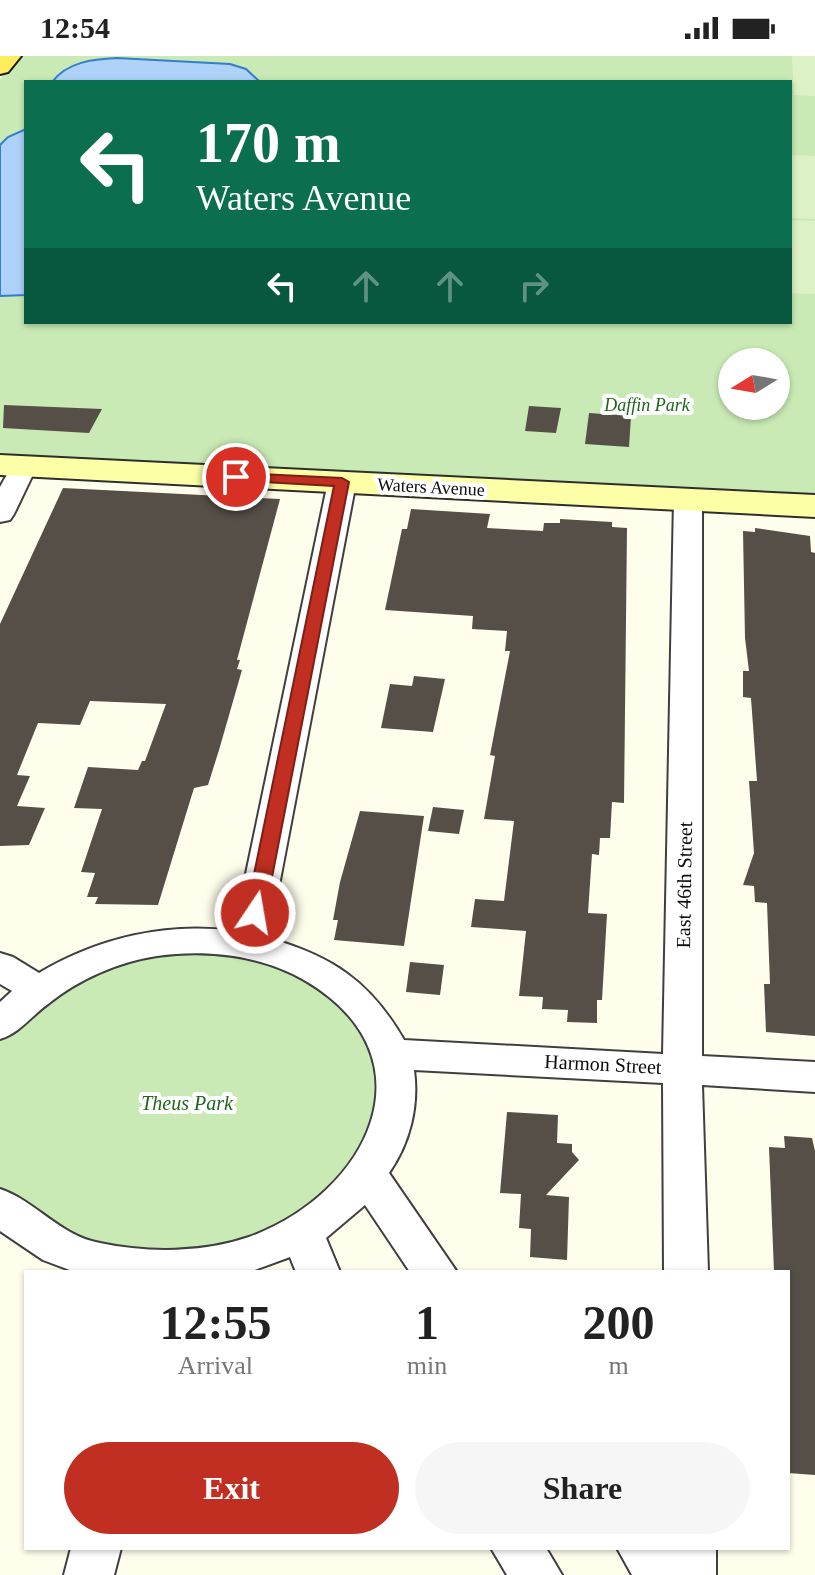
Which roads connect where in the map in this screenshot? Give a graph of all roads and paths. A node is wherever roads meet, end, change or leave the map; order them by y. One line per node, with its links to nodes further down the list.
1 (9, 56): 2 (main road)
2 (0, 67)
3 (12, 466): 4 (main road, Waters Avenue); 7 (street)
4 (342, 482): 5 (main road, Waters Avenue); 8 (street)
5 (688, 499): 6 (main road, Waters Avenue); 13 (street, East 46th Street)
6 (815, 506)
7 (0, 514)
8 (249, 945): 10 (street); 12 (street)
9 (0, 966): 10 (street)
10 (38, 990): 11 (street)
11 (0, 1025)
12 (391, 1054): 13 (street, Harmon Street); 15 (street)
13 (682, 1068): 14 (street, Harmon Street); 21 (street, East 46th Street)
14 (815, 1077)
15 (368, 1173): 17 (street); 20 (street)
16 (0, 1206): 18 (street)
17 (302, 1231): 18 (street); 19 (street)
18 (167, 1270)
19 (317, 1270)
20 (434, 1270)
21 (686, 1270)
22 (95, 1550): 26 (street)
23 (518, 1550): 27 (street)
24 (643, 1550): 28 (street)
25 (691, 1550): 29 (street)
26 (89, 1575)
27 (537, 1575)
28 (662, 1575)
29 (691, 1575)

